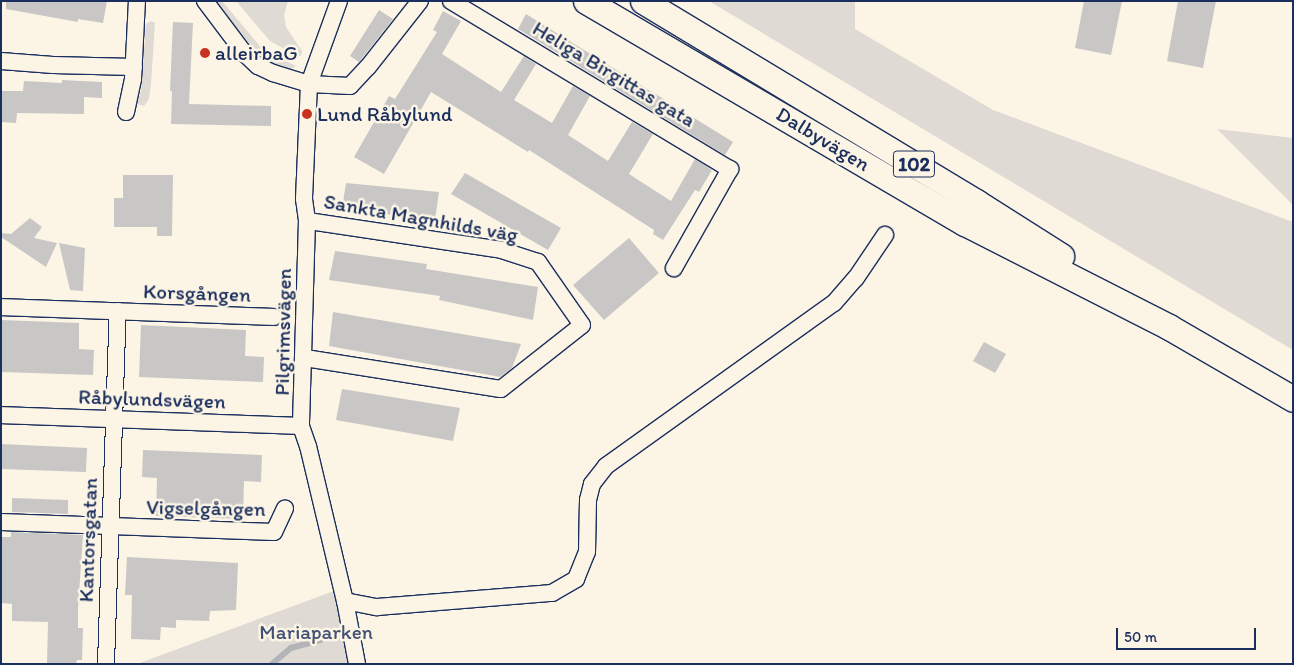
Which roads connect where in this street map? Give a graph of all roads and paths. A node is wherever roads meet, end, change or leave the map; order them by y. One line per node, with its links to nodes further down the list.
1 (137, 1): 9 (street)
2 (205, 1): 10 (street)
3 (339, 1): 10 (street, Pilgrimsvägen)
4 (420, 1): 10 (street)
5 (451, 1): 14 (street, Heliga Birgittas gata)
6 (586, 1): 18 (main road, Dalbyvägen / 102)
7 (643, 1): 18 (main road, Dalbyvägen / 102)
8 (1, 61): 9 (street)
9 (134, 67): 11 (street)
10 (309, 84): 12 (street, Pilgrimsvägen)
11 (126, 112)
12 (307, 220): 19 (street, Pilgrimsvägen); 19 (street, Sankta Magnhilds väg)
13 (885, 235): 27 (street)
14 (674, 268)
15 (1, 307): 16 (street, Korsgången)
16 (118, 312): 17 (street, Korsgången); 22 (street, Korsgången)
17 (274, 317)
18 (1169, 327): 20 (main road, Dalbyvägen / 102)
19 (305, 358): 23 (street, Pilgrimsvägen)
20 (1293, 398)
21 (1, 414): 22 (street, Råbylundsvägen)
22 (114, 419): 23 (street, Råbylundsvägen); 26 (street, Kantorsgatan)
23 (301, 426): 27 (street, Pilgrimsvägen)
24 (286, 508): 26 (street, Vigselgången)
25 (1, 522): 26 (street)
26 (110, 526): 28 (street, Kantorsgatan)
27 (345, 601): 29 (street, Pilgrimsvägen)
28 (106, 664)
29 (358, 664)

